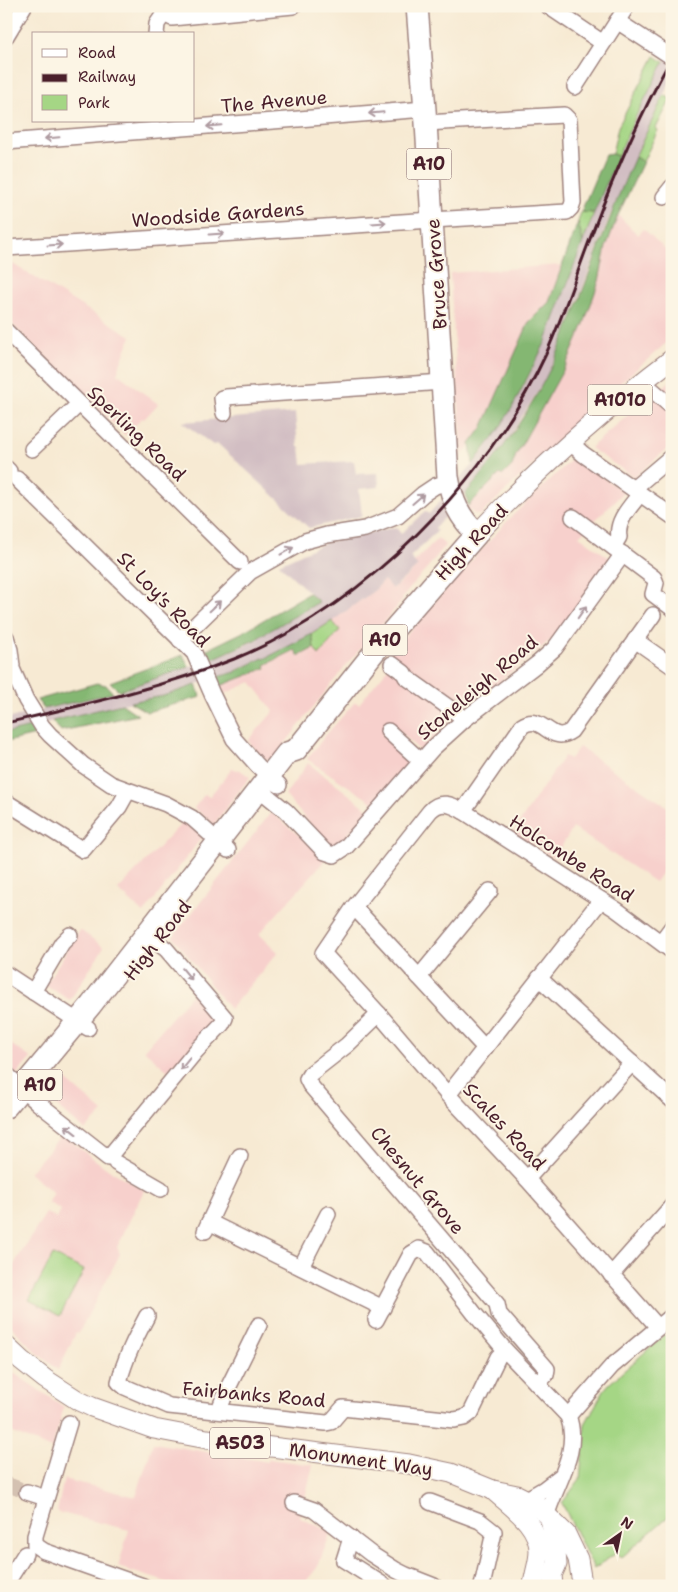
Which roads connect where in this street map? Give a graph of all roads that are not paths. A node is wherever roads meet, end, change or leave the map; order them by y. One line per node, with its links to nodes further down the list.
1 (24, 6): 9 (street)
2 (293, 6): 6 (street)
3 (417, 6): 13 (highway, Bruce Grove / A10)
4 (548, 6): 10 (street)
5 (626, 6): 7 (street)
6 (166, 10): 8 (street)
7 (617, 21): 10 (street); 11 (street)
8 (156, 32)
9 (6, 36)
10 (603, 43): 12 (street)
11 (672, 57)
12 (575, 86)
13 (425, 116): 14 (street, The Avenue, one-way to 14); 15 (highway, Bruce Grove / A10); 15 (street, The Avenue)
14 (6, 142)
15 (432, 220): 16 (street, Woodside Gardens, one-way to 15); 19 (highway, Bruce Grove / A10)
16 (6, 248)
17 (6, 331): 21 (street, Sperling Road)
18 (672, 359): 20 (main road, High Road / A1010)
19 (443, 382): 23 (street); 28 (highway, Bruce Grove / A10)
20 (643, 382): 22 (street); 24 (main road, High Road / A1010)
21 (76, 407): 25 (street); 34 (street, Sperling Road)
22 (672, 407)
23 (224, 413)
24 (571, 443): 29 (street); 32 (main road, High Road / A1010)
25 (32, 448)
26 (672, 456): 29 (street, Stoneleigh Road)
27 (11, 473): 38 (street, St Loy's Road)
28 (449, 482): 32 (highway, Bruce Grove / A10); 38 (street, one-way to 28)
29 (636, 492): 31 (street); 33 (street, Stoneleigh Road)
30 (573, 516): 33 (street)
31 (672, 516)
32 (477, 534): 46 (highway, High Road / A10)
33 (618, 551): 35 (street); 43 (street, Stoneleigh Road, one-way to 33)
34 (240, 562)
35 (672, 608)
36 (653, 615): 39 (street)
37 (6, 637): 41 (street)
38 (180, 640): 46 (street, St Loy's Road)
39 (635, 640): 42 (street); 49 (street)
40 (392, 664): 43 (street)
41 (10, 665): 47 (street)
42 (672, 666)
43 (465, 719): 45 (street, Stoneleigh Road)
44 (388, 731): 45 (street)
45 (421, 761): 46 (street, Stoneleigh Road)
46 (269, 787): 50 (highway, High Road / A10)
47 (128, 791): 48 (street); 50 (street)
48 (6, 802)
49 (463, 811): 52 (street, Holcombe Road); 53 (street, Holcombe Road)
50 (223, 846): 56 (highway, High Road / A10)
51 (490, 891): 59 (street)
52 (601, 900): 57 (street, Holcombe Road); 60 (street)
53 (354, 907): 59 (street); 62 (street, Scales Road)
54 (672, 927): 57 (street)
55 (70, 936): 61 (street)
56 (152, 938): 63 (highway, High Road / A10); 73 (street, one-way to 73)
57 (666, 946)
58 (6, 974): 61 (street)
59 (419, 977): 64 (street)
60 (540, 978): 64 (street); 65 (street)
61 (34, 992): 63 (street)
62 (379, 1014): 68 (street, Scales Road); 86 (street, Chesnut Grove)
63 (83, 1025): 67 (highway, High Road / A10)
64 (486, 1048): 68 (street)
65 (632, 1063): 69 (street); 74 (street)
66 (6, 1074): 67 (street)
67 (27, 1092): 70 (highway, High Road / A10); 71 (highway, High Road / A10); 73 (street, one-way to 67)
68 (448, 1095): 74 (street, Scales Road)
69 (672, 1100)
70 (6, 1107)
71 (6, 1124)
72 (240, 1156): 78 (street)
73 (112, 1160): 75 (street)
74 (527, 1179): 79 (street, Scales Road)
75 (155, 1181)
76 (672, 1206): 79 (street)
77 (328, 1214): 78 (street)
78 (301, 1267): 85 (street)
79 (611, 1275): 83 (street, Scales Road)
80 (148, 1316): 87 (street, Fairbanks Road)
81 (672, 1316): 83 (street)
82 (259, 1325): 87 (street)
83 (658, 1327): 88 (street)
84 (6, 1346): 91 (main road, Monument Way / A503)
85 (505, 1350): 86 (street); 87 (street, Fairbanks Road)
86 (537, 1384): 88 (street)
87 (219, 1410)
88 (568, 1416): 90 (street)
89 (69, 1423): 93 (street)
90 (562, 1475): 94 (street); 97 (street)
91 (493, 1490): 94 (main road, Monument Way / A503); 98 (main road, A503)
92 (27, 1492): 93 (street)
93 (46, 1498): 100 (street)
94 (527, 1499): 97 (main road, Monument Way / A503)
95 (430, 1502): 108 (street)
96 (294, 1503): 99 (street)
97 (548, 1516): 102 (main road); 103 (main road, Monument Way)
98 (537, 1536): 102 (main road); 109 (main road)
99 (351, 1538): 101 (street); 107 (street)
100 (30, 1549): 104 (street); 106 (street)
101 (396, 1570): 105 (street); 107 (street)
102 (554, 1571): 103 (main road); 109 (main road)
103 (584, 1581)
104 (6, 1584)
105 (427, 1585)
106 (143, 1586)
107 (385, 1586)
108 (482, 1586)
109 (535, 1586)

